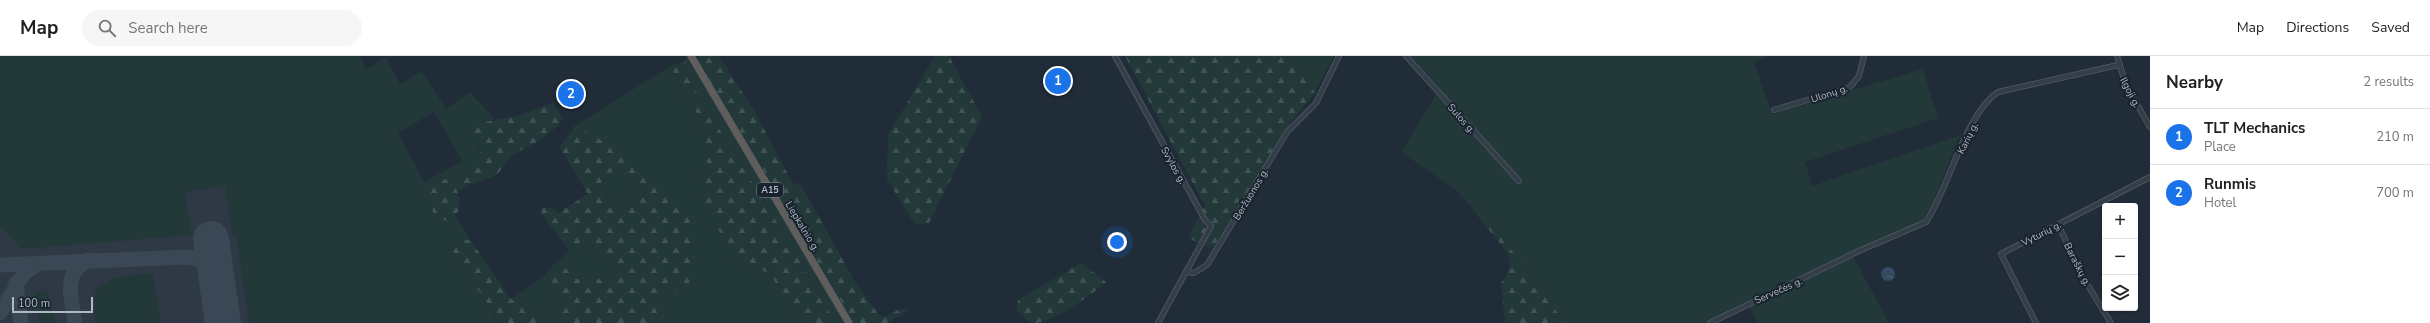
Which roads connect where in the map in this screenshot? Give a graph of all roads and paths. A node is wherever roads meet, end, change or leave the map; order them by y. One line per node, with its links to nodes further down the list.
1 (691, 56): 15 (highway, Liepkalnio g. / A15)
2 (1115, 56): 14 (street, Svylos g.)
3 (1339, 56): 14 (street, Beržuonos g.)
4 (1406, 56): 11 (street, Sulos g.)
5 (1864, 56): 8 (street, Ulonų g.)
6 (2117, 56): 7 (street, Ilgoji g.)
7 (2118, 65): 9 (street, Ilgoji g.); 13 (street, Karių g.)
8 (1774, 110)
9 (2149, 123)
10 (2150, 177): 12 (street, Vyturių g.)
11 (1519, 181)
12 (2058, 224): 18 (street, Vyturių g.); 19 (street, Baraškų g.)
13 (1848, 257): 17 (street, Servečės g.)
14 (1187, 272): 16 (street)
15 (849, 323)
16 (1158, 323)
17 (1710, 323)
18 (2036, 323)
19 (2111, 323)

